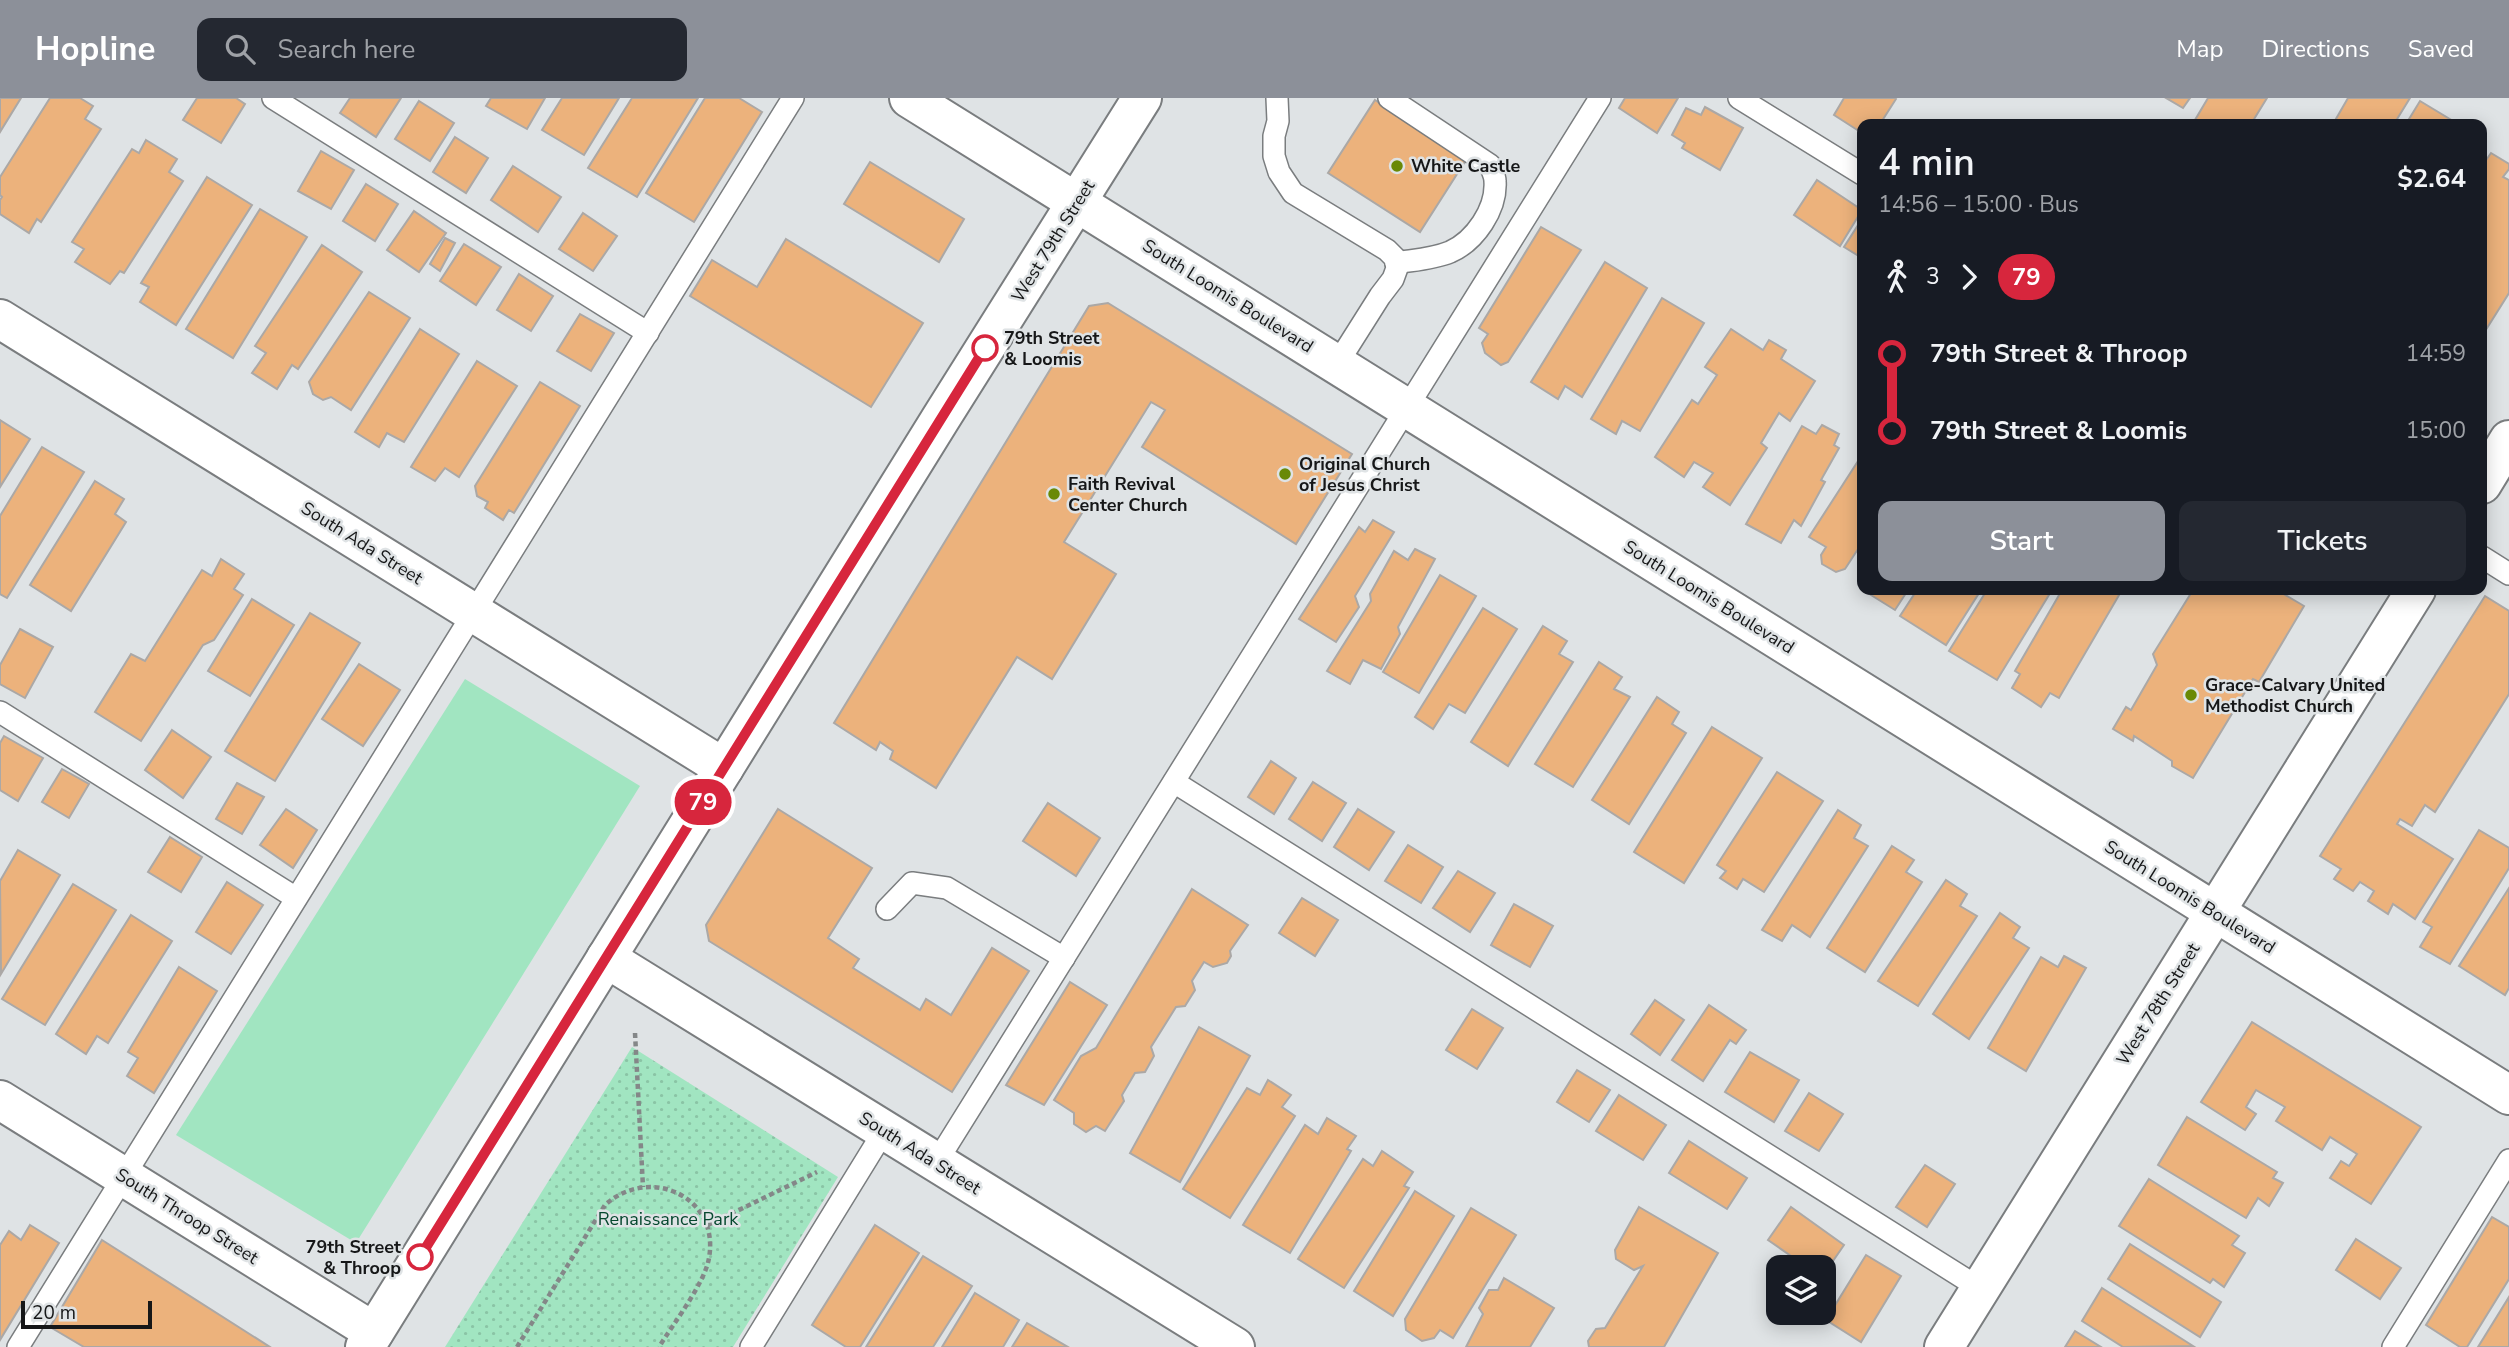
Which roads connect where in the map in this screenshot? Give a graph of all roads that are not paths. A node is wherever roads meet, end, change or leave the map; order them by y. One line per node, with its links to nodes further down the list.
1 (273, 98): 13 (lane)
2 (793, 98): 13 (lane)
3 (909, 98): 10 (street, South Loomis Boulevard)
4 (1142, 98): 10 (street, West 79th Street)
5 (1389, 98): 11 (lane)
6 (1600, 98): 15 (lane)
7 (1739, 98): 9 (lane)
8 (1281, 99): 11 (lane)
9 (1857, 171)
10 (1077, 202): 14 (street, South Loomis Boulevard); 23 (street, West 79th Street)
11 (1396, 263): 14 (lane)
12 (0, 318): 21 (street, South Ada Street)
13 (648, 333): 21 (lane)
14 (1336, 364): 15 (street, South Loomis Boulevard)
15 (1407, 407): 24 (lane); 27 (street, South Loomis Boulevard)
16 (2509, 440): 17 (street)
17 (2487, 476)
18 (2487, 559): 19 (lane)
19 (2509, 574)
20 (2413, 595): 27 (street, West 78th Street)
21 (474, 612): 23 (street, South Ada Street); 25 (lane)
22 (0, 712): 25 (lane)
23 (724, 768): 28 (street, West 79th Street)
24 (1174, 782): 29 (lane); 36 (lane)
25 (296, 898): 35 (lane)
26 (887, 909): 29 (lane)
27 (2214, 912): 30 (street, South Loomis Boulevard); 36 (street, West 78th Street)
28 (606, 958): 32 (street, South Ada Street); 37 (street, West 79th Street)
29 (1064, 958): 34 (lane)
30 (2509, 1095)
31 (0, 1100): 35 (street, South Throop Street)
32 (884, 1131): 34 (street, South Ada Street); 39 (lane)
33 (2509, 1160): 42 (lane)
34 (936, 1163): 40 (street, South Ada Street)
35 (123, 1177): 37 (street, South Throop Street); 38 (lane)
36 (1981, 1289): 41 (street, West 78th Street)
37 (370, 1340)
38 (18, 1347)
39 (751, 1347)
40 (1235, 1347)
41 (1944, 1347)
42 (2393, 1347)

